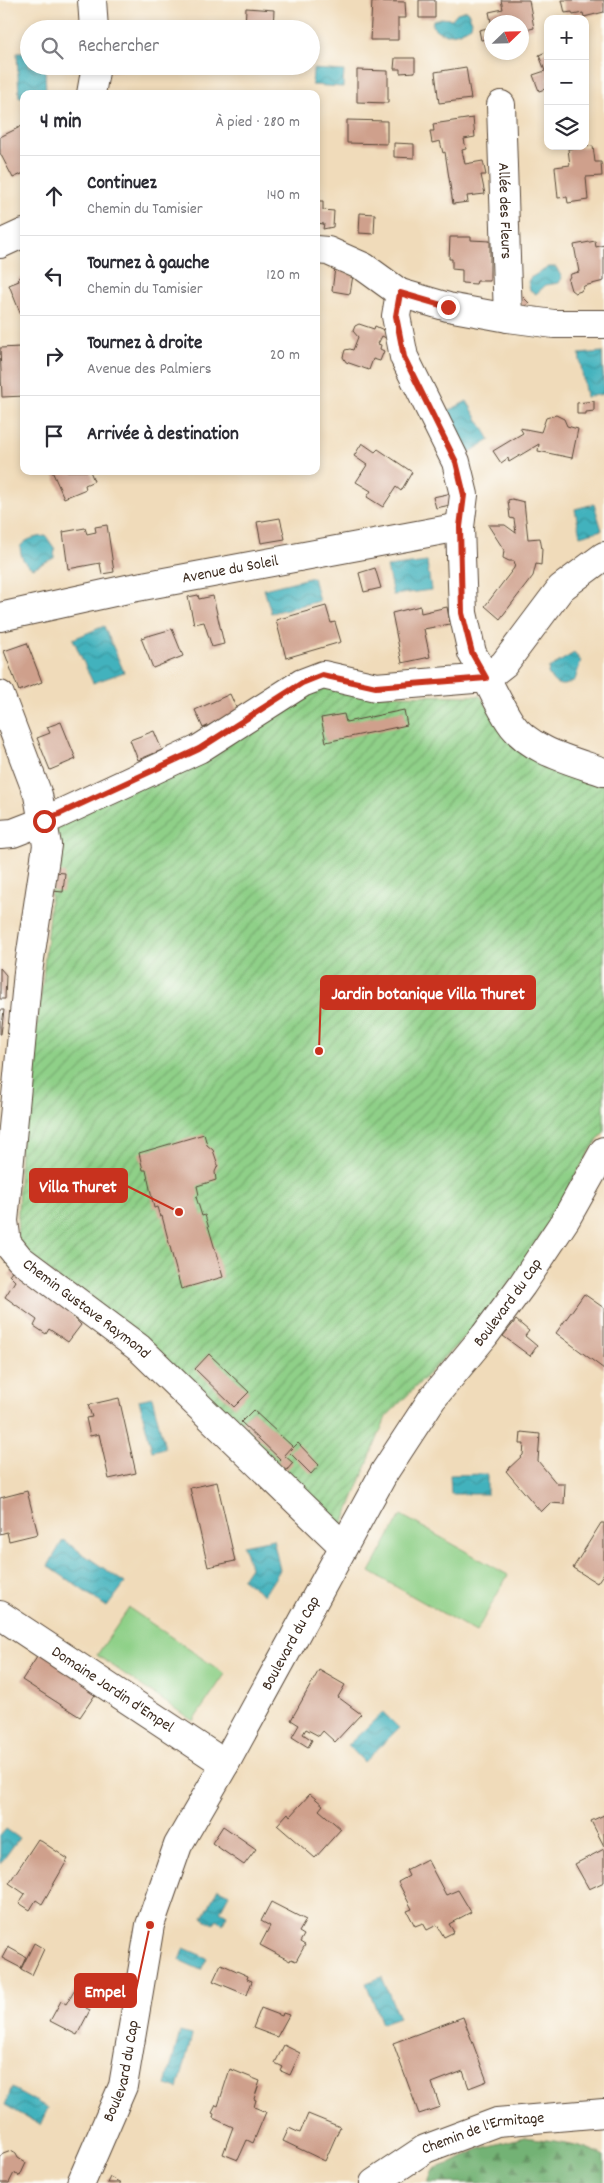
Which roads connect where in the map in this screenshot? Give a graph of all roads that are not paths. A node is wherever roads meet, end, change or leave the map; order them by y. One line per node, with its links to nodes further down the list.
1 (92, 0): 2 (street)
2 (93, 20)
3 (94, 75): 4 (street)
4 (92, 90)
5 (501, 105): 10 (street, Allée des Fleurs)
6 (20, 235): 7 (street)
7 (0, 244)
8 (320, 250): 9 (street)
9 (400, 293): 10 (street); 12 (street)
10 (508, 318): 11 (street)
11 (604, 324)
12 (460, 527): 14 (street, Avenue du Soleil); 15 (street)
13 (604, 556): 15 (street)
14 (0, 617)
15 (486, 678): 17 (street); 18 (street)
16 (0, 694): 18 (street, Chemin Gustave Raymond)
17 (604, 772)
18 (44, 821): 19 (street); 21 (street, Chemin Gustave Raymond)
19 (0, 834)
20 (604, 1151): 21 (street, Boulevard du Cap)
21 (343, 1546): 23 (street, Boulevard du Cap)
22 (0, 1615): 23 (street, Domaine Jardin d'Empel)
23 (225, 1764): 25 (street, Boulevard du Cap)
24 (604, 2112): 26 (street, Chemin de l'Ermitage)
25 (81, 2183)
26 (374, 2183)

